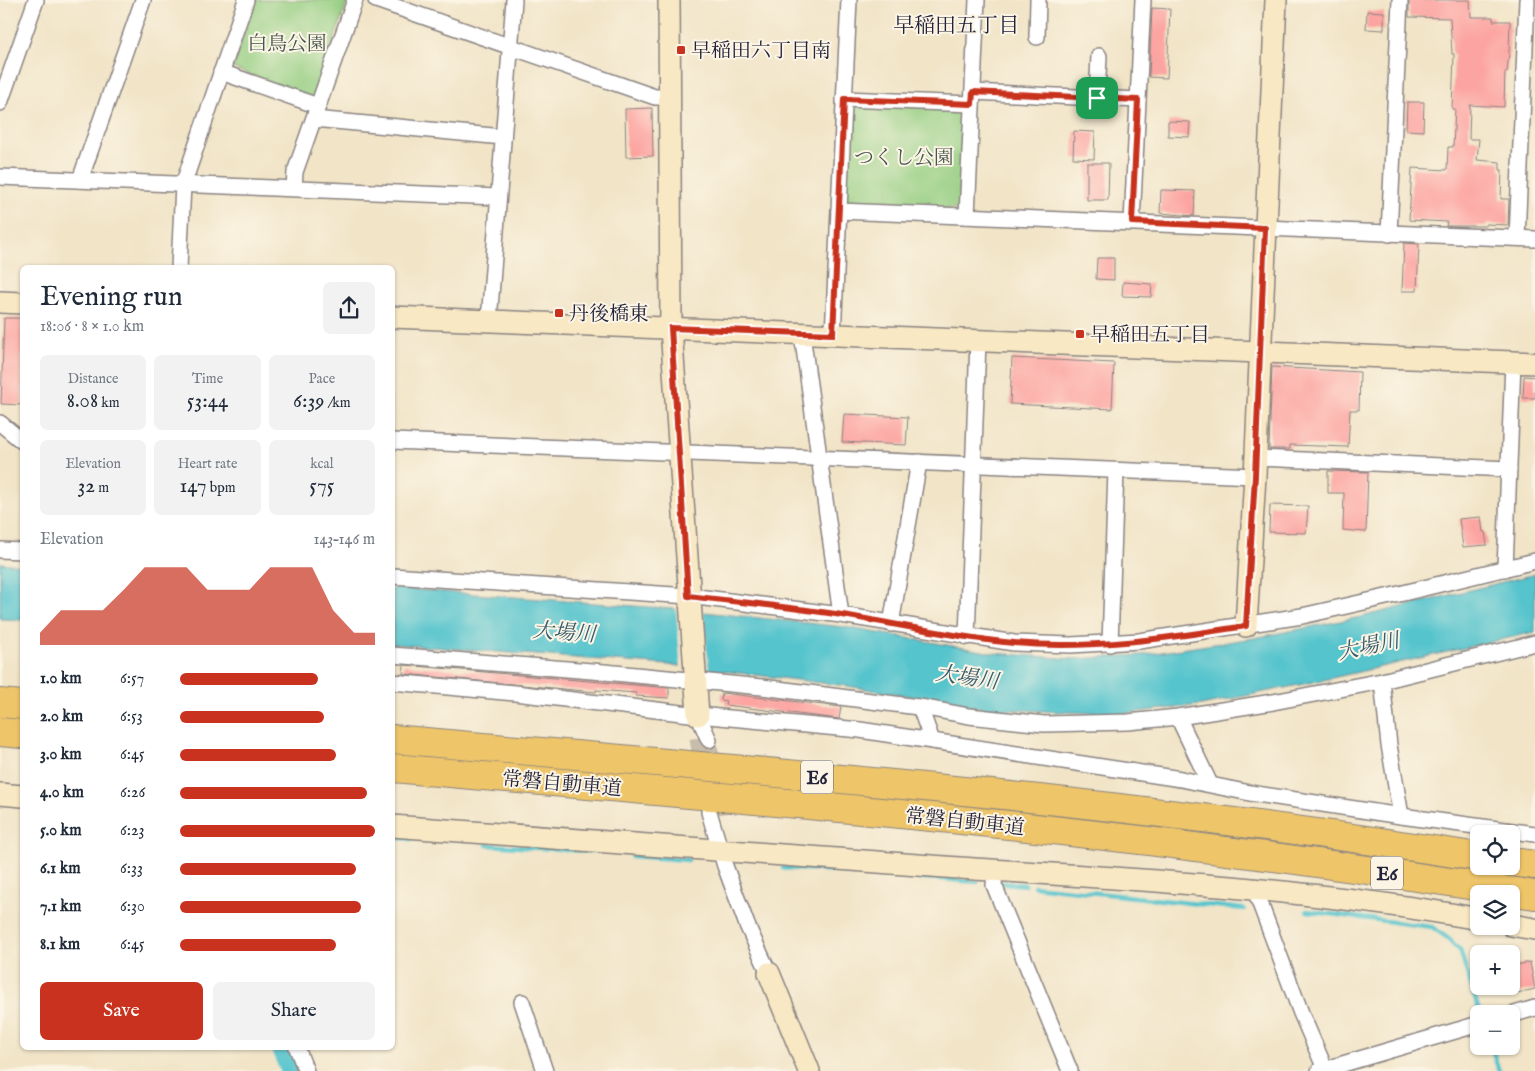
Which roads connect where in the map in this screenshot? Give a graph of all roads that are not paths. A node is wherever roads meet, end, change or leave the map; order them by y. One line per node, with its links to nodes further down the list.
1 (36, 0): 24 (street)
2 (143, 0): 28 (street)
3 (246, 0): 18 (street)
4 (355, 0): 25 (street)
5 (376, 0): 16 (street)
6 (514, 0): 16 (street)
7 (669, 0): 19 (street)
8 (849, 0): 22 (street)
9 (977, 0): 20 (street)
10 (1038, 0): 15 (street)
11 (1142, 0): 23 (street)
12 (1276, 0): 35 (street)
13 (1400, 0): 36 (street)
14 (1527, 0): 37 (street)
15 (1037, 37)
16 (510, 47): 19 (street); 26 (street)
17 (1099, 56): 21 (street)
18 (221, 72): 25 (street); 29 (street)
19 (670, 97): 44 (street)
20 (973, 98): 21 (street); 22 (street); 33 (street)
21 (1097, 98): 23 (street)
22 (844, 99): 32 (street)
23 (1138, 100): 34 (street)
24 (0, 103)
25 (316, 113): 26 (street); 30 (street)
26 (503, 137): 31 (street)
27 (0, 177): 28 (street)
28 (80, 180): 29 (street)
29 (183, 185): 30 (street); 39 (street)
30 (294, 188): 31 (street)
31 (498, 197): 43 (street)
32 (839, 211): 33 (street); 46 (street)
33 (967, 216): 34 (street)
34 (1132, 222): 35 (street)
35 (1265, 228): 36 (street); 48 (street)
36 (1389, 234): 37 (street)
37 (1517, 238): 38 (street)
38 (1535, 239)
39 (179, 265)
40 (0, 302): 41 (street)
41 (20, 303)
42 (395, 317): 43 (street)
43 (489, 321): 44 (street)
44 (671, 328): 45 (street); 55 (street)
45 (802, 334): 46 (street); 56 (street)
46 (833, 334): 47 (street)
47 (978, 341): 48 (street); 58 (street)
48 (1259, 352): 49 (street); 59 (street)
49 (1512, 362): 50 (street); 60 (street)
50 (1535, 363)
51 (2, 424): 52 (street); 53 (street)
52 (20, 427)
53 (20, 439)
54 (395, 441): 55 (street)
55 (680, 454): 56 (street); 67 (street)
56 (819, 458): 57 (street); 68 (street)
57 (919, 462): 58 (street); 69 (street)
58 (973, 465): 61 (street); 71 (street)
59 (1255, 467): 60 (street); 61 (street); 70 (street)
60 (1509, 469): 65 (street)
61 (1116, 471): 73 (street)
62 (0, 550): 63 (street)
63 (20, 551)
64 (1535, 561): 65 (street)
65 (1505, 569): 70 (street)
66 (395, 576): 67 (street)
67 (689, 600): 68 (street); 75 (street)
68 (841, 615): 69 (street)
69 (891, 624): 71 (street)
70 (1246, 626): 73 (street)
71 (967, 637): 73 (street)
72 (1535, 643): 76 (street)
73 (1110, 644)
74 (395, 656): 75 (street)
75 (694, 677): 80 (street); 81 (street)
76 (1382, 681): 82 (street); 93 (street)
77 (395, 682): 81 (street)
78 (0, 703): 79 (highway)
79 (20, 705)
80 (920, 707): 82 (street); 87 (street)
81 (698, 715): 86 (street); 87 (street)
82 (1178, 717): 89 (street)
83 (0, 732): 84 (highway)
84 (20, 734)
85 (395, 739): 97 (highway, 常磐自動車道 / E6)
86 (703, 739)
87 (932, 741): 89 (street)
88 (395, 768): 102 (highway, 常磐自動車道 / E6)
89 (1210, 784): 93 (street)
90 (0, 794): 91 (street)
91 (20, 796)
92 (715, 813): 96 (street)
93 (1401, 816): 95 (street)
94 (395, 826): 96 (street)
95 (1535, 834)
96 (721, 850): 100 (street); 106 (street)
97 (1470, 855)
98 (1520, 863): 99 (highway)
99 (1535, 865)
100 (995, 870): 101 (street); 116 (street)
101 (1255, 890): 103 (street); 112 (street)
102 (1535, 895)
103 (1470, 918)
104 (1520, 926): 105 (street)
105 (1535, 929)
106 (769, 973): 115 (street)
107 (522, 1002): 114 (street)
108 (1535, 1008): 109 (street)
109 (1520, 1012)
110 (1470, 1026): 112 (street)
111 (298, 1050): 113 (street)
112 (1324, 1070)
113 (306, 1071)
114 (545, 1071)
115 (809, 1071)
116 (1070, 1071)

